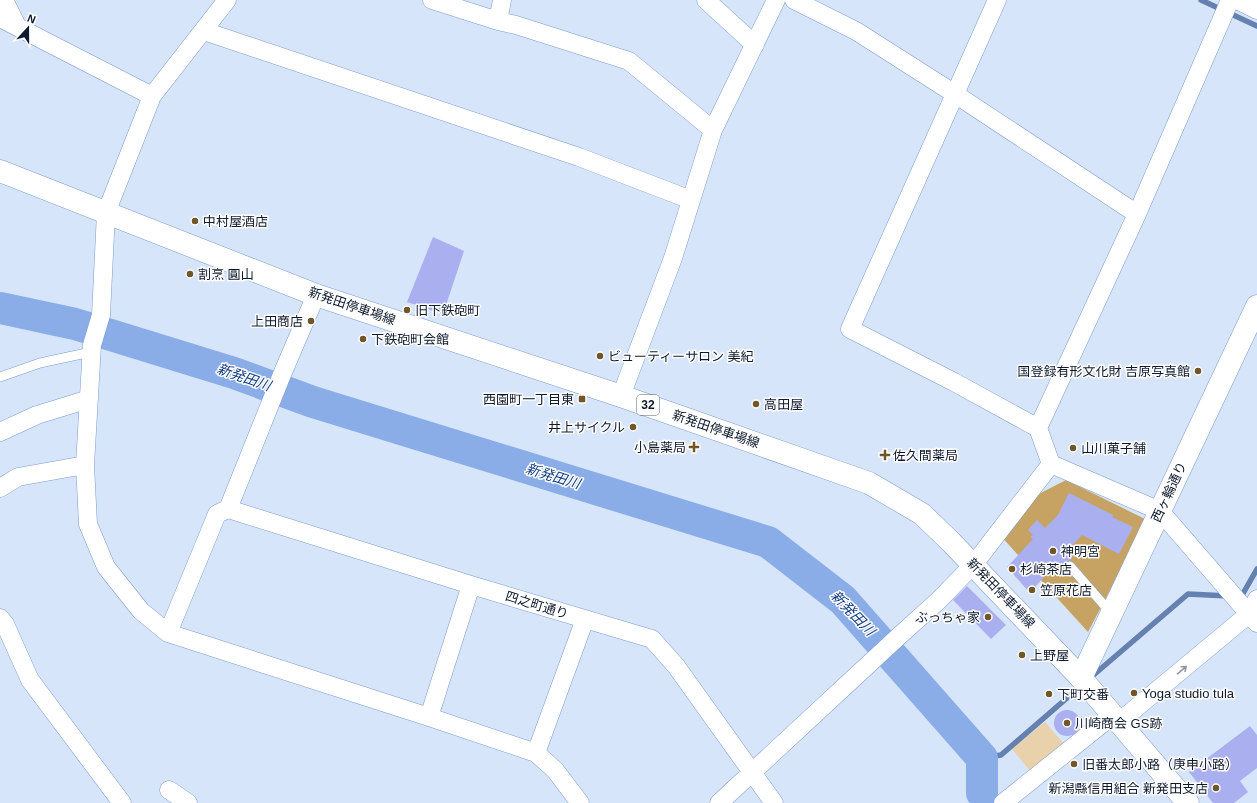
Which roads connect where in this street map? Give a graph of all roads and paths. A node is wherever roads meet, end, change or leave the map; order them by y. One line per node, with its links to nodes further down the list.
1 (4, 0): 14 (street)
2 (227, 0): 15 (street)
3 (432, 0): 13 (street)
4 (502, 0): 13 (street)
5 (706, 0): 16 (street)
6 (776, 0): 16 (street)
7 (794, 0): 17 (street)
8 (997, 0): 17 (street)
9 (1230, 0): 23 (street)
10 (1237, 0): 11 (street)
11 (1257, 10)
12 (0, 18): 14 (street)
13 (498, 21): 19 (street)
14 (17, 26): 18 (street)
15 (204, 31): 18 (street); 21 (street)
16 (754, 45): 19 (street)
17 (955, 94): 23 (street); 31 (street)
18 (152, 96): 22 (street)
19 (713, 130): 21 (street)
20 (0, 171): 22 (main road, 新発田停車場線 / 32)
21 (691, 200): 29 (street)
22 (106, 213): 24 (main road, 新発田停車場線 / 32); 27 (street)
23 (1137, 214): 31 (street)
24 (316, 295): 29 (main road, 新発田停車場線 / 32); 36 (street)
25 (1257, 306): 26 (main road, 西ヶ輪通り)
26 (1251, 333): 37 (main road, 西ヶ輪通り)
27 (92, 348): 28 (lane); 30 (street)
28 (0, 377)
29 (621, 396): 38 (main road, 新発田停車場線 / 32)
30 (89, 399): 32 (street); 34 (street)
31 (1038, 428): 33 (street)
32 (0, 432)
33 (1051, 464): 37 (street); 38 (street)
34 (86, 465): 35 (street); 45 (street)
35 (0, 488)
36 (228, 509): 40 (street, 四之町通り); 45 (street)
37 (1160, 512): 42 (street); 46 (main road, 西ヶ輪通り)
38 (974, 564): 46 (main road, 新発田停車場線 / 32); 50 (street)
39 (1070, 566): 41 (lane)
40 (471, 585): 44 (street, 四之町通り); 47 (street)
41 (1104, 605)
42 (1254, 612): 48 (street, one-way to 42)
43 (0, 618): 52 (street)
44 (585, 619): 49 (street); 50 (street, 四之町通り)
45 (168, 633): 47 (street)
46 (1081, 678): 48 (main road, 新発田停車場線 / 32)
47 (429, 717): 49 (street)
48 (1116, 718): 57 (street); 58 (main road, 新発田停車場線 / 32)
49 (536, 754): 54 (street)
50 (751, 772): 55 (street); 56 (street, 四之町通り)
51 (169, 790): 53 (street)
52 (122, 803)
53 (188, 803)
54 (580, 803)
55 (719, 803)
56 (774, 803)
57 (1003, 803)
58 (1188, 803)

